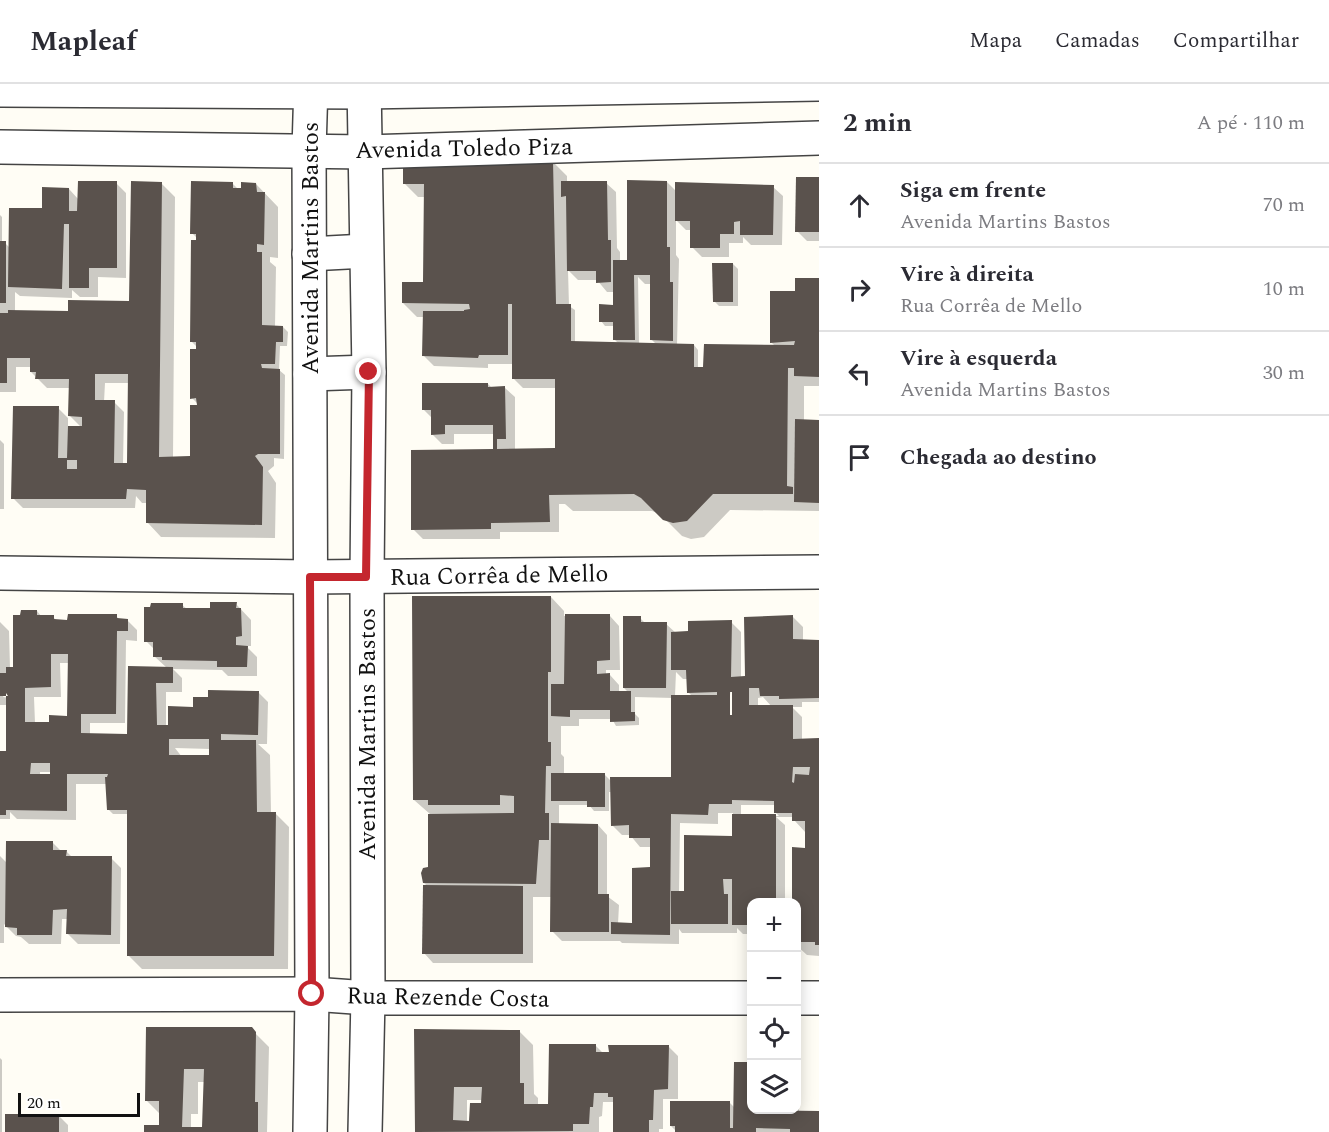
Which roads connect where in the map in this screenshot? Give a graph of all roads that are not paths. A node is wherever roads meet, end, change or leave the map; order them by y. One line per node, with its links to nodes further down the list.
1 (819, 84): 3 (street)
2 (311, 87): 3 (street); 4 (street); 7 (street, Avenida Martins Bastos)
3 (364, 88): 8 (street, Avenida Martins Bastos)
4 (0, 90)
5 (819, 138): 8 (street, Avenida Toledo Piza)
6 (0, 147): 7 (street, Avenida Toledo Piza)
7 (309, 150): 8 (street, Avenida Toledo Piza); 10 (street, Avenida Martins Bastos)
8 (366, 152): 9 (street, Avenida Martins Bastos)
9 (366, 251): 10 (street); 11 (street, Avenida Martins Bastos)
10 (309, 254): 12 (street, Avenida Martins Bastos)
11 (369, 372): 12 (street); 16 (street, Avenida Martins Bastos)
12 (310, 374): 15 (street, Avenida Martins Bastos)
13 (819, 572): 16 (street, Rua Corrêa de Mello)
14 (0, 573): 15 (street, Rua Corrêa de Mello)
15 (310, 577): 16 (street, Rua Corrêa de Mello); 17 (street, Avenida Martins Bastos)
16 (366, 577): 19 (street, Avenida Martins Bastos)
17 (312, 994): 18 (street, Rua Rezende Costa); 19 (street, Rua Rezende Costa); 23 (street, Avenida Martins Bastos)
18 (0, 995)
19 (368, 998): 20 (street, Rua Rezende Costa); 24 (street, Avenida Martins Bastos)
20 (747, 998)
21 (801, 998): 22 (street)
22 (819, 998)
23 (310, 1132)
24 (365, 1132)

